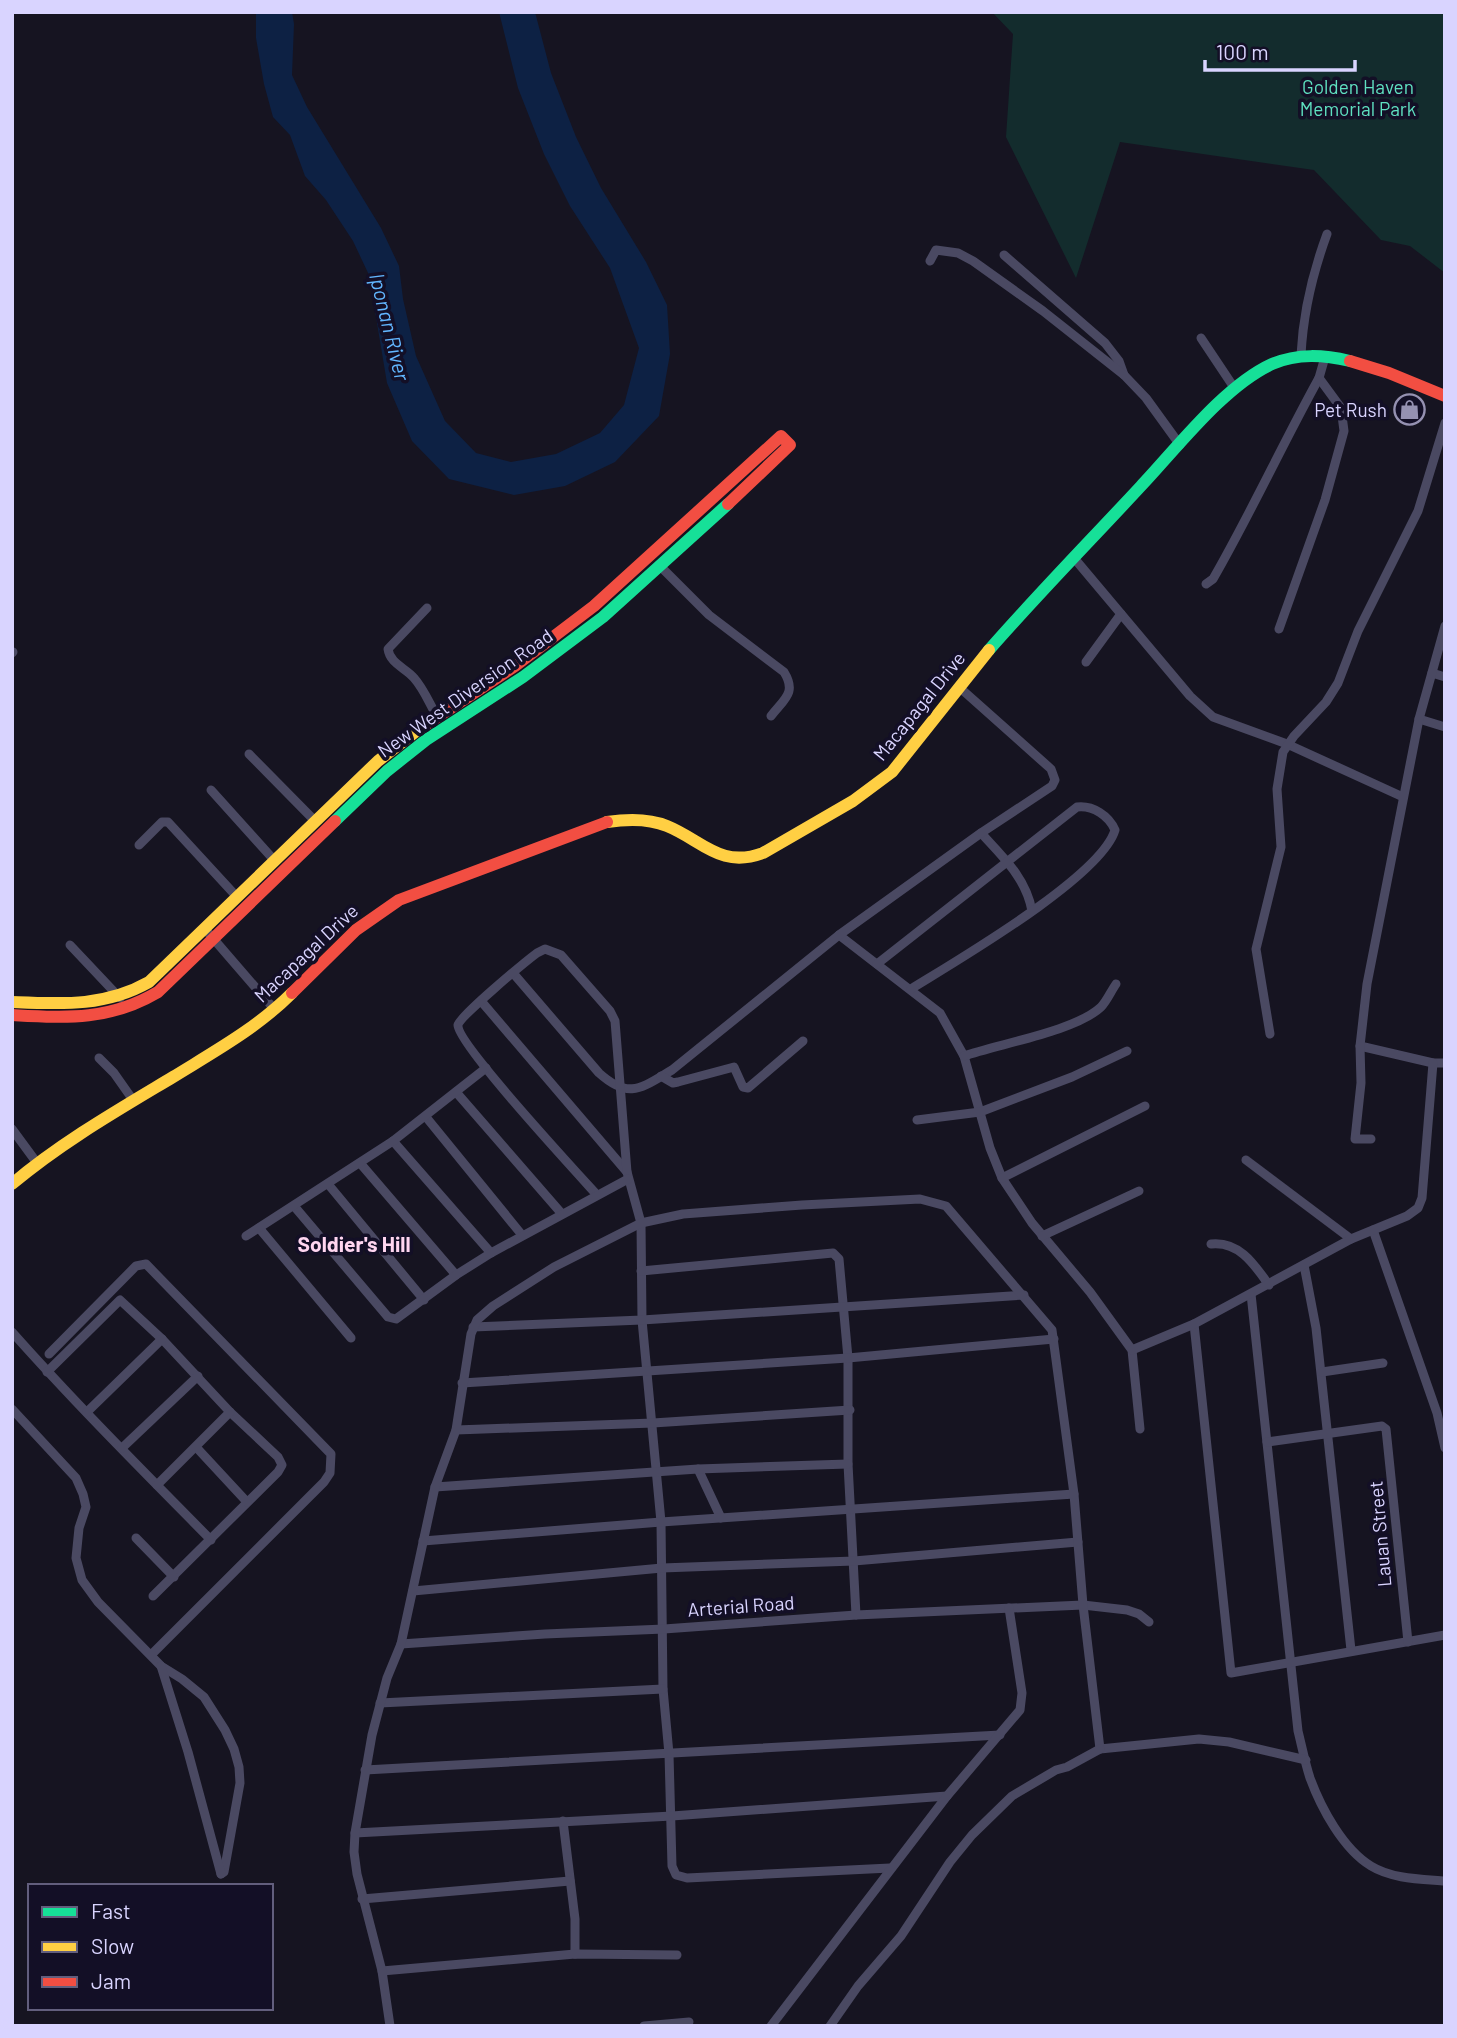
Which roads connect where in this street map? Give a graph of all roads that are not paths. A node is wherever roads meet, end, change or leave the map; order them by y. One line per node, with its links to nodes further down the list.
1 (1327, 234): 5 (street)
2 (1004, 255): 7 (street)
3 (930, 261): 7 (street)
4 (1200, 338): 9 (street)
5 (1301, 355): 6 (street, Macapagal Drive); 9 (street, Macapagal Drive)
6 (1325, 357): 8 (street); 10 (street, Macapagal Drive)
7 (1124, 375): 12 (street)
8 (1319, 378): 15 (street); 19 (street)
9 (1236, 389): 12 (street, Macapagal Drive)
10 (1445, 397)
11 (1445, 423): 28 (street)
12 (1180, 445): 13 (street, Macapagal Drive)
13 (1074, 558): 17 (street); 23 (street, Macapagal Drive)
14 (660, 566): 24 (street); 25 (street, New West Diversion Road); 39 (street, New West Diversion Road)
15 (1206, 584)
16 (427, 608): 25 (street)
17 (1121, 614): 20 (street); 28 (street)
18 (1445, 626): 21 (street)
19 (1279, 629)
20 (1086, 662)
21 (1432, 673): 22 (street); 26 (street)
22 (1445, 677)
23 (959, 687): 33 (street); 49 (street, Macapagal Drive)
24 (771, 716)
25 (438, 718): 32 (street, New West Diversion Road)
26 (1419, 719): 27 (street); 31 (street)
27 (1445, 727)
28 (1287, 744): 31 (street); 51 (street)
29 (250, 754): 32 (street)
30 (211, 790): 35 (street)
31 (1403, 797): 53 (street)
32 (315, 821): 35 (street, New West Diversion Road)
33 (981, 834): 36 (street); 40 (street)
34 (139, 845): 37 (street)
35 (274, 860): 37 (street, New West Diversion Road)
36 (1008, 863): 38 (street); 38 (street); 42 (street)
37 (237, 897): 39 (street, New West Diversion Road)
38 (1032, 911): 45 (street)
39 (209, 934): 46 (street, New West Diversion Road); 49 (street); 50 (street, New West Diversion Road)
40 (839, 935): 42 (street); 60 (street)
41 (70, 945): 46 (street)
42 (877, 964): 45 (street)
43 (513, 973): 48 (street); 61 (street); 61 (street)
44 (1116, 984): 55 (street)
45 (911, 989): 55 (street)
46 (120, 998): 47 (street, New West Diversion Road)
47 (12, 1002)
48 (481, 1002): 59 (street); 74 (street)
49 (275, 1010): 63 (street, Macapagal Drive)
50 (12, 1015)
51 (1270, 1034)
52 (803, 1041): 60 (street)
53 (1360, 1046): 57 (street); 69 (street)
54 (1127, 1051): 65 (street)
55 (964, 1056): 65 (street)
56 (99, 1058): 63 (street)
57 (1433, 1062): 58 (street); 84 (street)
58 (1445, 1063)
59 (486, 1068): 62 (street); 79 (street)
60 (661, 1076): 61 (street)
61 (621, 1090): 74 (street)
62 (456, 1092): 66 (street); 81 (street)
63 (133, 1100): 72 (street, Macapagal Drive)
64 (1145, 1106): 75 (street)
65 (981, 1112): 67 (street); 75 (street)
66 (426, 1117): 70 (street); 85 (street)
67 (917, 1120)
68 (12, 1129): 72 (street)
69 (1371, 1139)
70 (393, 1141): 73 (street); 90 (street)
71 (1246, 1160): 88 (street)
72 (37, 1163): 77 (street, Macapagal Drive)
73 (360, 1163): 76 (street); 93 (street)
74 (627, 1175): 79 (street); 82 (street)
75 (1002, 1178): 87 (street)
76 (328, 1184): 80 (street); 97 (street)
77 (12, 1185)
78 (1139, 1191): 87 (street)
79 (597, 1195): 81 (street)
80 (294, 1206): 83 (street); 97 (street)
81 (562, 1214): 85 (street)
82 (642, 1223): 92 (street); 96 (street); 101 (street)
83 (259, 1228): 86 (street); 103 (street)
84 (1373, 1230): 88 (street); 126 (street)
85 (522, 1235): 90 (street)
86 (246, 1236)
87 (1042, 1236): 106 (street)
88 (1351, 1239): 91 (street)
89 (1212, 1244): 94 (street)
90 (491, 1253): 93 (street)
91 (1304, 1265): 94 (street); 112 (street)
92 (641, 1271): 98 (street); 99 (street)
93 (456, 1275): 97 (street)
94 (1269, 1285): 95 (street)
95 (1251, 1294): 100 (street); 123 (street)
96 (1024, 1295): 98 (street); 105 (street)
97 (424, 1300)
98 (844, 1306): 99 (street); 108 (street)
99 (642, 1320): 101 (street); 111 (street)
100 (1194, 1324): 106 (street); 156 (street)
101 (473, 1327): 114 (street)
102 (14, 1337): 110 (street)
103 (351, 1338)
104 (162, 1339): 110 (street); 113 (street); 117 (street)
105 (1054, 1339): 108 (street); 132 (street)
106 (1132, 1350): 120 (street)
107 (49, 1354): 155 (street)
108 (848, 1358): 111 (street); 116 (street)
109 (1383, 1363): 112 (street)
110 (47, 1371): 117 (street)
111 (647, 1371): 114 (street); 119 (street)
112 (1322, 1372): 122 (street)
113 (198, 1376): 118 (street); 125 (street)
114 (462, 1383): 121 (street)
115 (12, 1409): 155 (street)
116 (850, 1410): 119 (street); 127 (street)
117 (87, 1412): 125 (street)
118 (230, 1412): 124 (street); 133 (street)
119 (653, 1423): 121 (street); 129 (street)
120 (1140, 1429)
121 (456, 1430): 131 (street)
122 (1329, 1432): 123 (street); 152 (street, Lauan Street); 154 (street)
123 (1266, 1442): 156 (street)
124 (197, 1447): 130 (street); 133 (street)
125 (122, 1448): 130 (street)
126 (1445, 1448)
127 (848, 1464): 128 (street); 134 (street)
128 (698, 1469): 129 (street); 135 (street)
129 (656, 1472): 131 (street); 136 (street)
130 (157, 1485): 138 (street)
131 (435, 1487): 139 (street)
132 (1074, 1494): 134 (street); 140 (street)
133 (247, 1502): 138 (street)
134 (852, 1509): 135 (street); 141 (street)
135 (721, 1518): 136 (street)
136 (661, 1522): 139 (street); 142 (street)
137 (136, 1538): 143 (street)
138 (211, 1540): 143 (street)
139 (423, 1541): 144 (street)
140 (1079, 1542): 141 (street); 146 (street)
141 (854, 1561): 142 (street); 148 (street)
142 (662, 1569): 144 (street); 150 (street)
143 (174, 1577): 145 (street)
144 (413, 1591): 153 (street)
145 (153, 1597)
146 (1083, 1605): 147 (street, Arterial Road); 149 (street, Arterial Road); 161 (street)
147 (1009, 1608): 148 (street, Arterial Road); 160 (street)
148 (856, 1615): 150 (street, Arterial Road)
149 (1149, 1622)
150 (664, 1629): 153 (street, Arterial Road); 158 (street)
151 (1445, 1635): 152 (street)
152 (1408, 1642): 154 (street)
153 (401, 1644): 159 (street)
154 (1351, 1650): 156 (street)
155 (152, 1654): 157 (street)
156 (1291, 1661): 163 (street)
157 (161, 1666): 157 (street)
158 (663, 1689): 159 (street); 162 (street)
159 (380, 1703): 164 (street)
160 (1000, 1735): 162 (street); 165 (street)
161 (1100, 1749): 163 (street); 180 (street)
162 (669, 1754): 164 (street); 166 (street)
163 (1306, 1760): 171 (street)
164 (365, 1770): 168 (street)
165 (947, 1796): 166 (street); 169 (street)
166 (671, 1816): 167 (street); 169 (street)
167 (563, 1821): 168 (street); 170 (street)
168 (355, 1833): 172 (street)
169 (890, 1868): 179 (street)
170 (570, 1881): 172 (street); 173 (street)
171 (1445, 1881)
172 (362, 1899): 175 (street)
173 (575, 1954): 174 (street); 175 (street)
174 (677, 1955)
175 (382, 1971): 177 (street)
176 (689, 2022): 178 (street)
177 (390, 2026)
178 (644, 2026)
179 (771, 2026)
180 (830, 2026)

